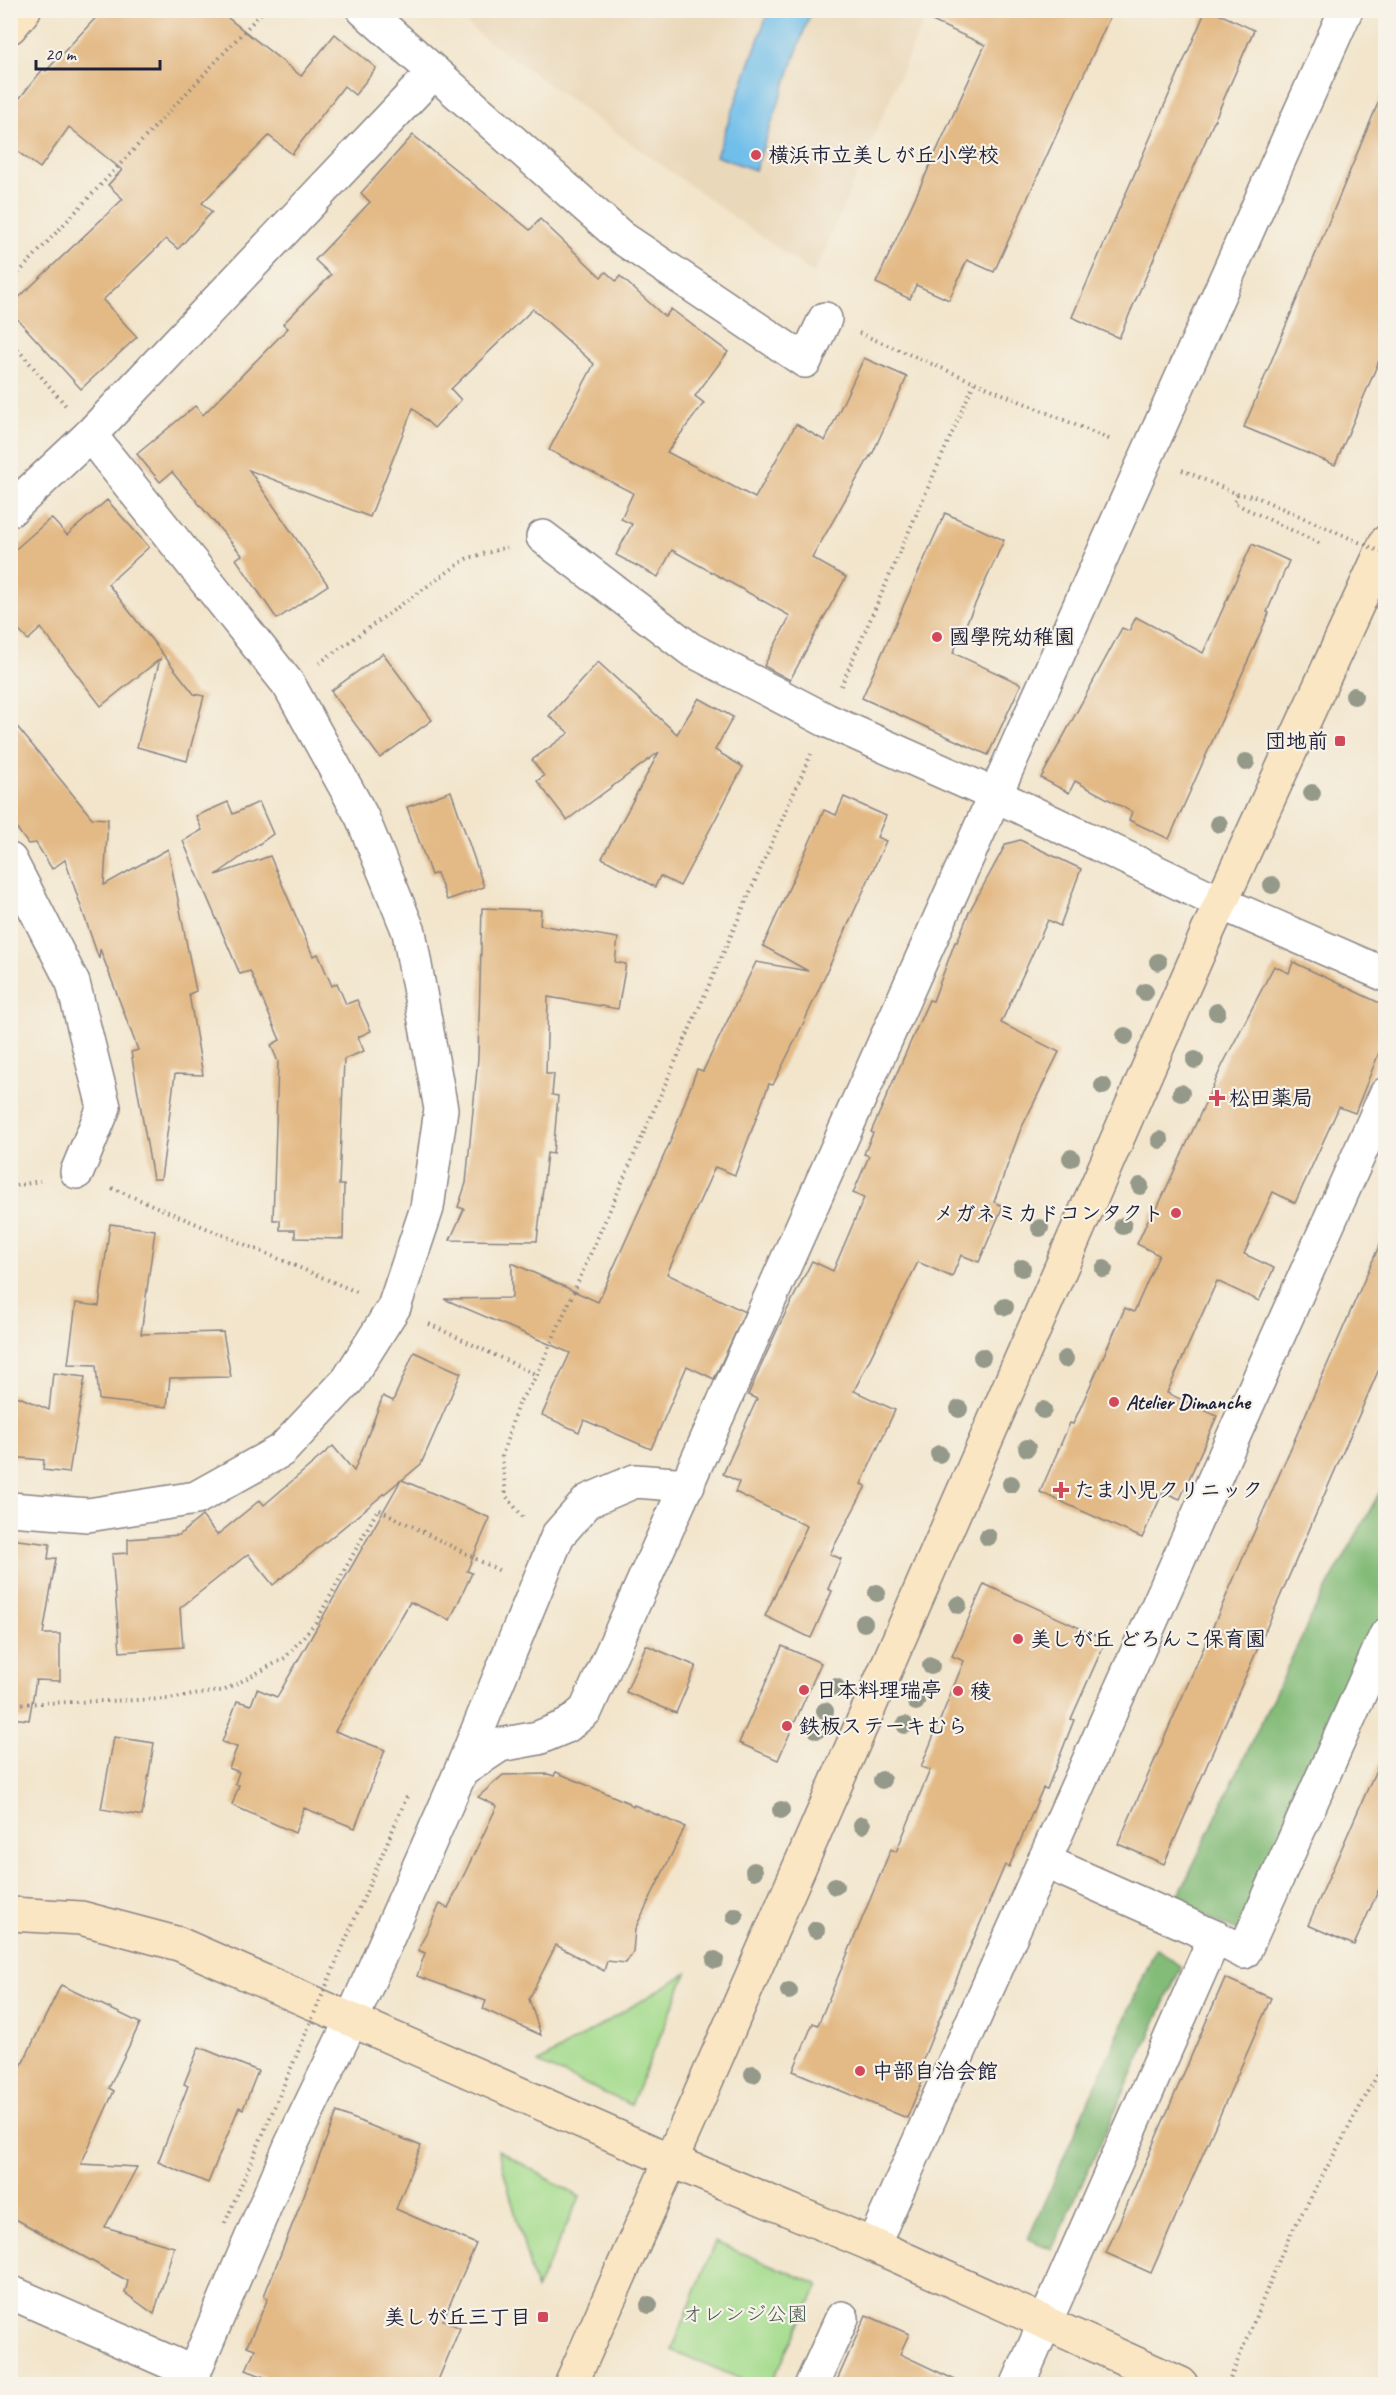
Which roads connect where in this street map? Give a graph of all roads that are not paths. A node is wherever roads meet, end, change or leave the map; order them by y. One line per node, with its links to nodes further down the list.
1 (24, 10): 4 (street)
2 (364, 10): 5 (street)
3 (1346, 10): 11 (street)
4 (10, 27)
5 (434, 72): 6 (street); 7 (street)
6 (825, 319)
7 (90, 435): 8 (street); 18 (street)
8 (10, 510)
9 (543, 537): 11 (street)
10 (1386, 542): 13 (street)
11 (995, 795): 13 (street); 17 (street)
12 (10, 861): 16 (street)
13 (1221, 903): 14 (street); 25 (street)
14 (1386, 975)
15 (1386, 1094): 21 (street)
16 (77, 1172)
17 (688, 1485): 20 (street); 20 (street)
18 (10, 1509)
19 (1386, 1635): 23 (street)
20 (461, 1771): 24 (street)
21 (1044, 1861): 23 (street); 26 (street)
22 (10, 1914): 24 (street)
23 (1215, 1937): 29 (street)
24 (352, 2019): 25 (street); 30 (street)
25 (670, 2160): 26 (street); 31 (street)
26 (873, 2245): 29 (street)
27 (10, 2292): 30 (street)
28 (842, 2318): 32 (street)
29 (1045, 2324): 33 (street); 34 (street)
30 (191, 2379)
31 (571, 2385)
32 (812, 2385)
33 (1018, 2385)
34 (1181, 2385)

